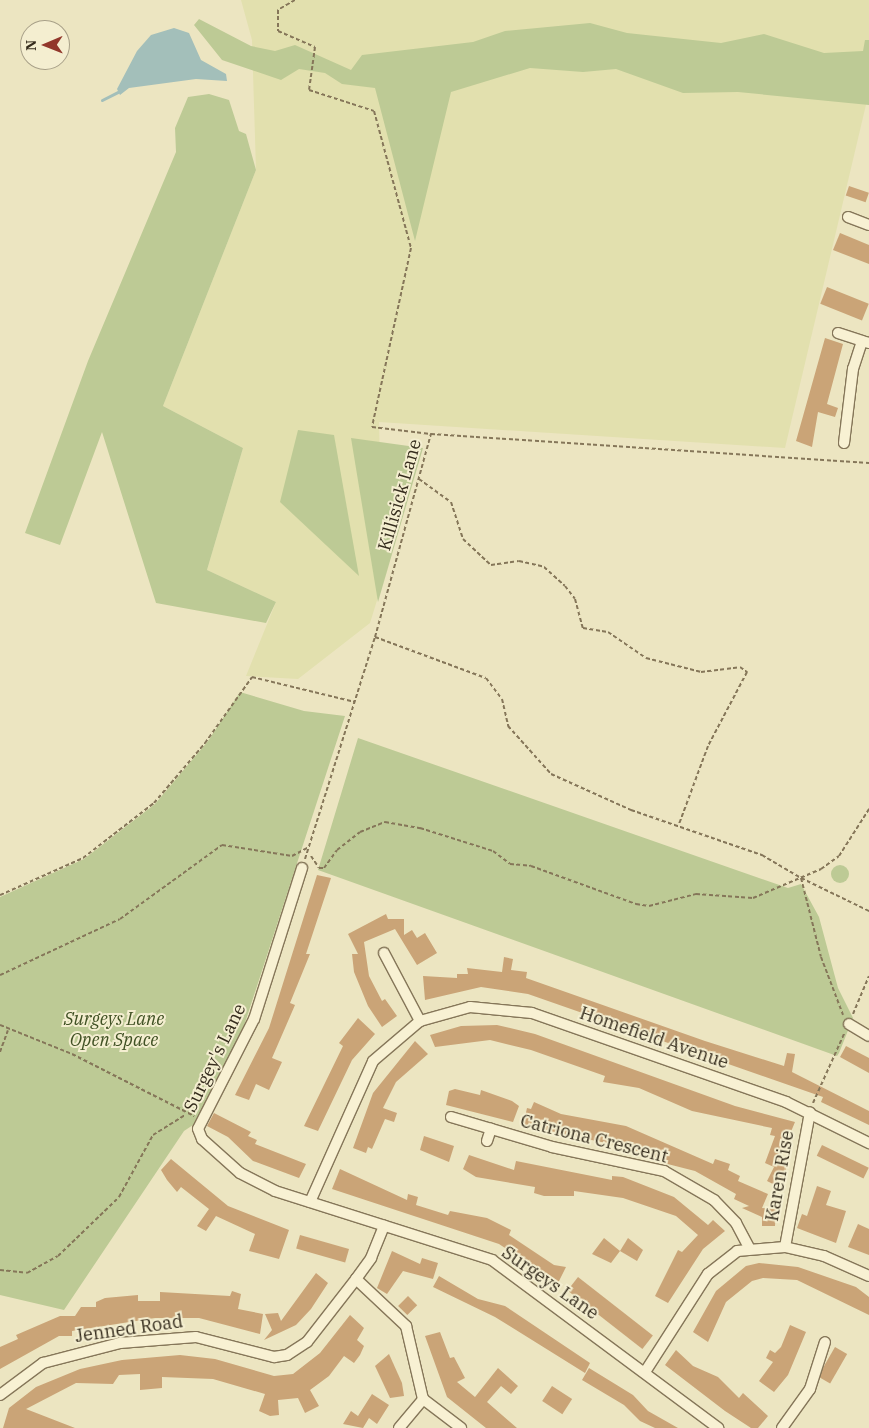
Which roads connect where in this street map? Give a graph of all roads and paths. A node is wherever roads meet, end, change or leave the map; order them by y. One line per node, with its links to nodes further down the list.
1 (295, 0): 7 (path)
2 (848, 217): 3 (street)
3 (869, 225)
4 (838, 332): 5 (street)
5 (865, 342): 6 (street)
6 (833, 433)
7 (431, 434): 8 (path, Killisick Lane); 9 (path, Killisick Lane)
8 (869, 463)
9 (418, 478): 10 (path, Killisick Lane); 13 (path)
10 (375, 637): 11 (path, Killisick Lane); 13 (path)
11 (355, 702): 14 (path, Killisick Lane); 18 (path)
12 (869, 809): 17 (path)
13 (679, 824): 17 (path)
14 (310, 847): 16 (path, Killisick Lane); 21 (path)
15 (311, 856): 17 (path)
16 (302, 868): 36 (street, Surgey's Lane)
17 (801, 878): 19 (path); 24 (path)
18 (0, 895)
19 (869, 911)
20 (399, 956): 23 (street)
21 (0, 975)
22 (869, 976): 24 (path)
23 (420, 1021): 29 (street, Homefield Avenue); 36 (street, Homefield Avenue)
24 (849, 1024): 27 (street); 29 (path)
25 (0, 1025): 26 (path)
26 (8, 1030): 28 (path); 30 (path)
27 (869, 1036)
28 (0, 1052)
29 (810, 1112): 35 (street, Homefield Avenue); 39 (street, Karen Rise)
30 (185, 1115): 31 (path); 40 (path)
31 (193, 1116)
32 (451, 1117): 33 (street, Catriona Crescent)
33 (490, 1129): 34 (street); 38 (street, Catriona Crescent)
34 (487, 1141)
35 (869, 1143)
36 (310, 1202): 37 (street, Surgeys Lane)
37 (384, 1226): 42 (street, Jenned Road); 44 (street, Surgeys Lane)
38 (748, 1247): 39 (street); 44 (street)
39 (785, 1247): 41 (street)
40 (0, 1270)
41 (869, 1276)
42 (356, 1279): 45 (street, Jenned Road); 46 (street)
43 (825, 1342): 50 (street)
44 (645, 1372): 49 (street, Surgeys Lane)
45 (0, 1394)
46 (423, 1399): 47 (street); 48 (street)
47 (399, 1428)
48 (461, 1428)
49 (718, 1428)
50 (782, 1428)

